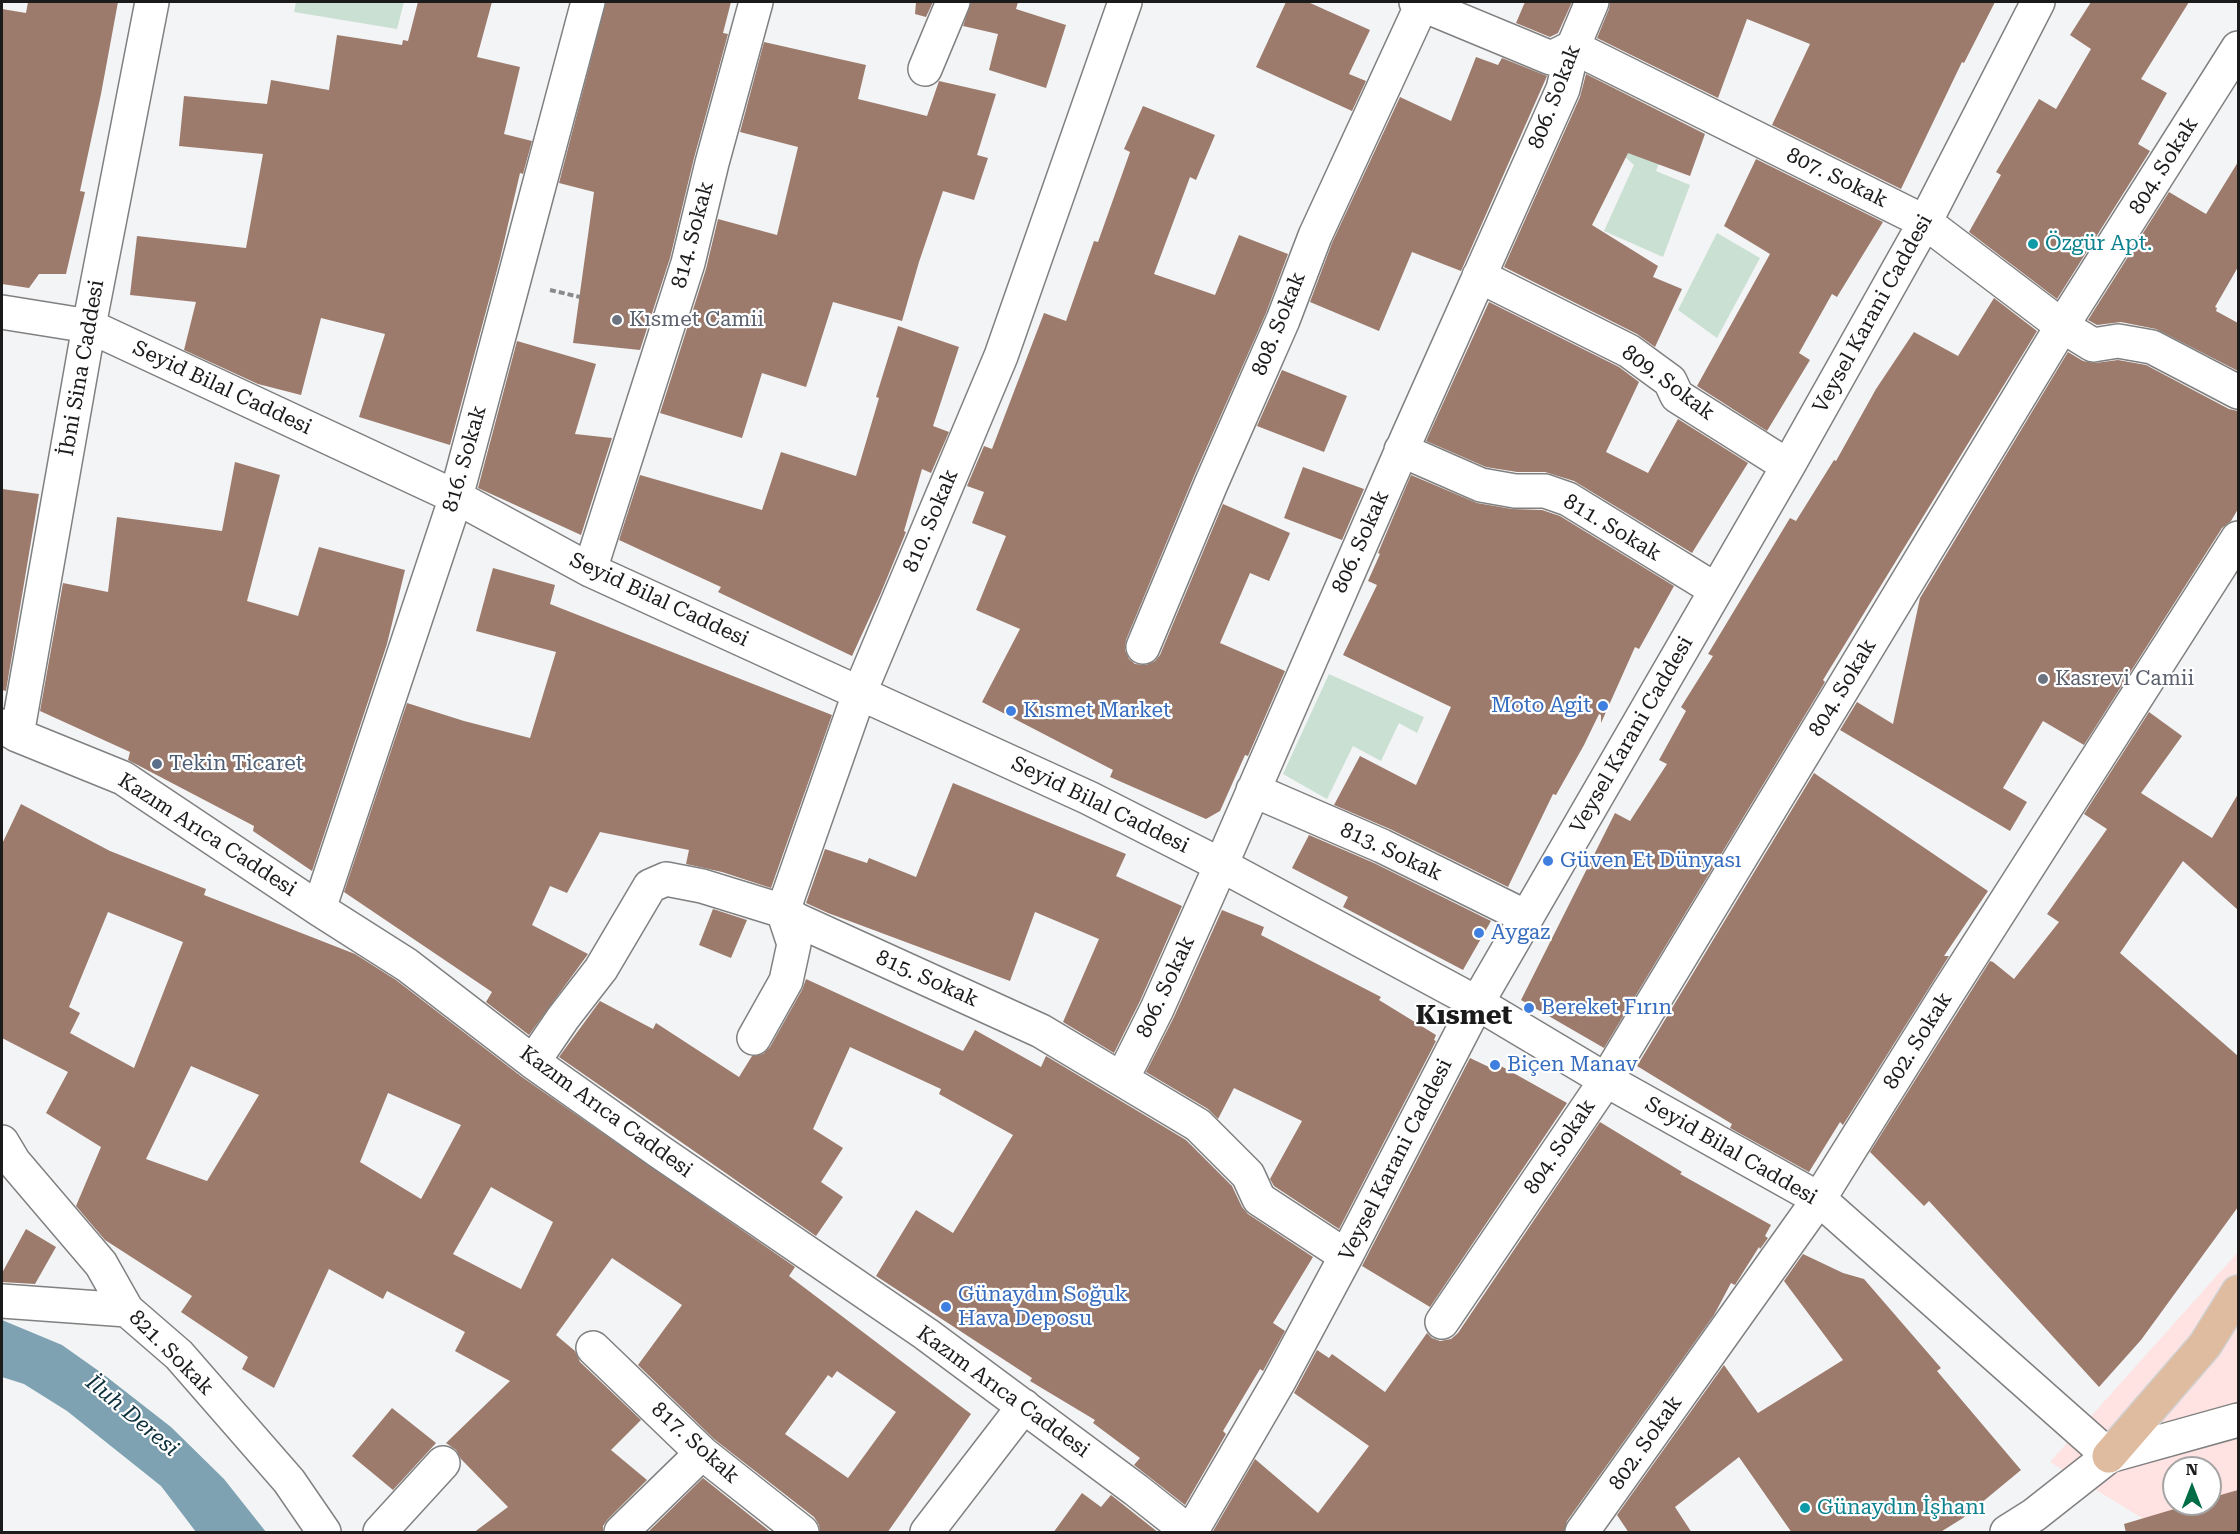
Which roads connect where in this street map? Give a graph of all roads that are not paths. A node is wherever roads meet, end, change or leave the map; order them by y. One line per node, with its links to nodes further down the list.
1 (152, 2): 15 (street, İbni Sina Caddesi)
2 (588, 2): 20 (street, 816. Sokak)
3 (756, 2): 22 (street, 814. Sokak)
4 (953, 2): 11 (street)
5 (1125, 2): 25 (street, 810. Sokak)
6 (1592, 2): 9 (street, 806. Sokak)
7 (2038, 2): 12 (street, Veysel Karani Caddesi)
8 (1419, 3): 9 (street); 24 (street, 808. Sokak)
9 (1573, 47): 12 (street, 807. Sokak); 13 (street, 806. Sokak)
10 (2238, 48): 16 (street, 804. Sokak)
11 (925, 69)
12 (1925, 222): 16 (street, 807. Sokak); 19 (street, Veysel Karani Caddesi)
13 (1479, 276): 18 (street, 806. Sokak); 19 (street, 809. Sokak)
14 (2, 312): 15 (street, Seyid Bilal Caddesi)
15 (89, 326): 20 (street, Seyid Bilal Caddesi); 26 (street, İbni Sina Caddesi)
16 (2062, 326): 17 (street, 807. Sokak); 36 (street, 804. Sokak)
17 (2238, 392)
18 (1401, 450): 23 (street, 811. Sokak); 27 (street, 806. Sokak)
19 (1788, 466): 23 (street, Veysel Karani Caddesi)
20 (456, 497): 22 (street, Seyid Bilal Caddesi); 29 (street, 816. Sokak)
21 (2238, 538): 38 (street, 802. Sokak)
22 (590, 570): 25 (street, Seyid Bilal Caddesi)
23 (1716, 590): 31 (street, Veysel Karani Caddesi)
24 (1143, 647)
25 (859, 694): 28 (street, Seyid Bilal Caddesi); 30 (street, 810. Sokak)
26 (9, 730): 29 (street, Kazım Arıca Caddesi)
27 (1253, 790): 28 (street, 806. Sokak); 31 (street, 813. Sokak)
28 (1221, 865): 32 (street, Seyid Bilal Caddesi); 35 (street, 806. Sokak)
29 (319, 909): 34 (street, Kazım Arıca Caddesi)
30 (783, 910): 33 (street); 34 (street, 815. Sokak); 35 (street, 815. Sokak)
31 (1526, 917): 32 (street, Veysel Karani Caddesi)
32 (1477, 1003): 36 (street, Seyid Bilal Caddesi); 39 (street, Veysel Karani Caddesi)
33 (754, 1038)
34 (533, 1062): 45 (street, Kazım Arıca Caddesi)
35 (1122, 1079): 39 (street, 815. Sokak)
36 (1606, 1080): 38 (street, Seyid Bilal Caddesi); 43 (street, 804. Sokak)
37 (2, 1142): 42 (street, 821. Sokak)
38 (1819, 1199): 48 (street, Seyid Bilal Caddesi); 56 (street, 802. Sokak)
39 (1346, 1256): 55 (street, Veysel Karani Caddesi)
40 (2238, 1292): 48 (main road)
41 (2, 1301): 42 (street)
42 (127, 1310): 50 (street, 821. Sokak)
43 (1442, 1322)
44 (593, 1348): 47 (street, 817. Sokak)
45 (1024, 1406): 54 (street); 55 (street, Kazım Arıca Caddesi)
46 (2238, 1420): 48 (street)
47 (702, 1453): 52 (street); 53 (street, 817. Sokak)
48 (2109, 1456): 57 (street)
49 (443, 1463): 51 (street)
50 (324, 1533)
51 (380, 1533)
52 (621, 1533)
53 (802, 1533)
54 (927, 1533)
55 (1190, 1533)
56 (1582, 1533)
57 (2007, 1533)

